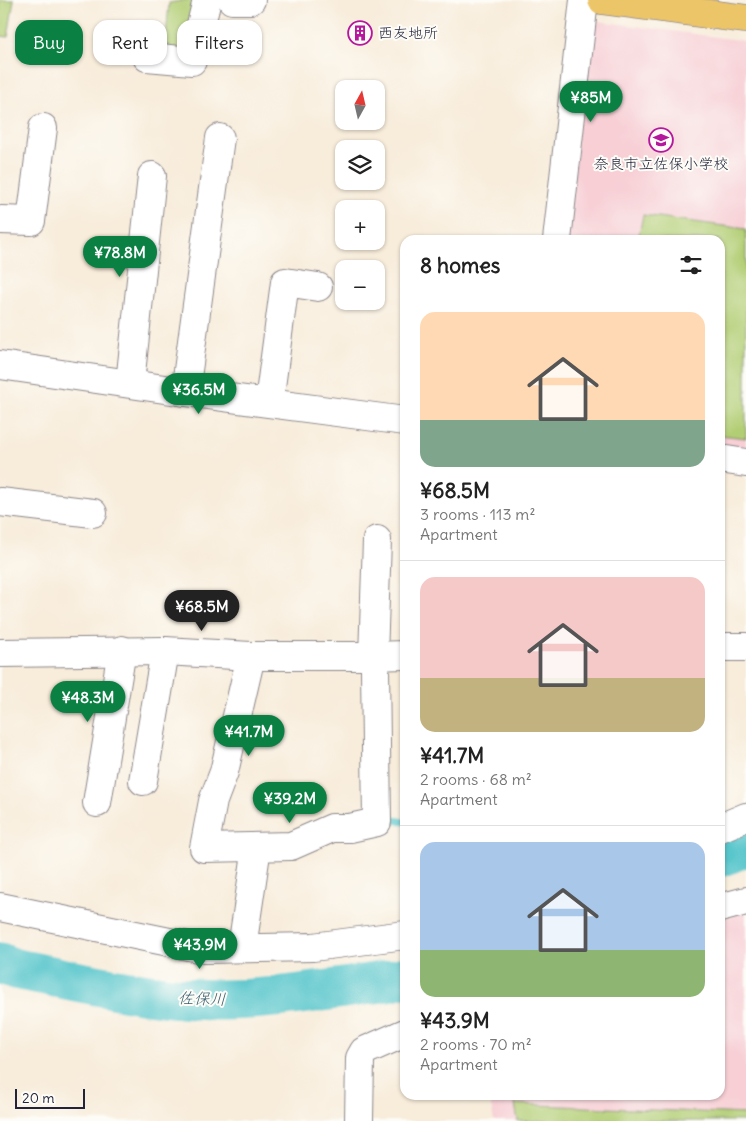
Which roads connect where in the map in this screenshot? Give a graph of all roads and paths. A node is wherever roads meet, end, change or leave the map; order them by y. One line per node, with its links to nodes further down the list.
1 (207, 0): 7 (street)
2 (232, 0): 3 (street)
3 (251, 0)
4 (584, 0): 12 (street)
5 (602, 0): 6 (main road)
6 (746, 19)
7 (167, 59)
8 (43, 128): 11 (street)
9 (220, 138): 16 (street)
10 (152, 176): 15 (street)
11 (0, 220)
12 (558, 235)
13 (318, 287): 17 (street)
14 (0, 365): 15 (street)
15 (130, 383): 16 (street)
16 (185, 392): 17 (street)
17 (269, 402): 18 (street)
18 (400, 420)
19 (725, 461): 20 (street)
20 (746, 463)
21 (0, 502): 22 (street)
22 (93, 513)
23 (377, 540): 31 (street)
24 (746, 646): 25 (street)
25 (725, 647)
26 (122, 650): 27 (street); 28 (street); 33 (street)
27 (165, 650): 30 (street); 32 (street)
28 (0, 653)
29 (400, 655): 31 (street)
30 (251, 656): 31 (street); 36 (street)
31 (373, 656): 36 (street)
32 (143, 781)
33 (97, 803)
34 (746, 817): 35 (street)
35 (725, 826)
36 (257, 847): 40 (street)
37 (746, 901): 39 (street)
38 (0, 907): 41 (street)
39 (725, 907)
40 (244, 934)
41 (400, 936)
42 (400, 1035): 43 (street)
43 (359, 1121)

